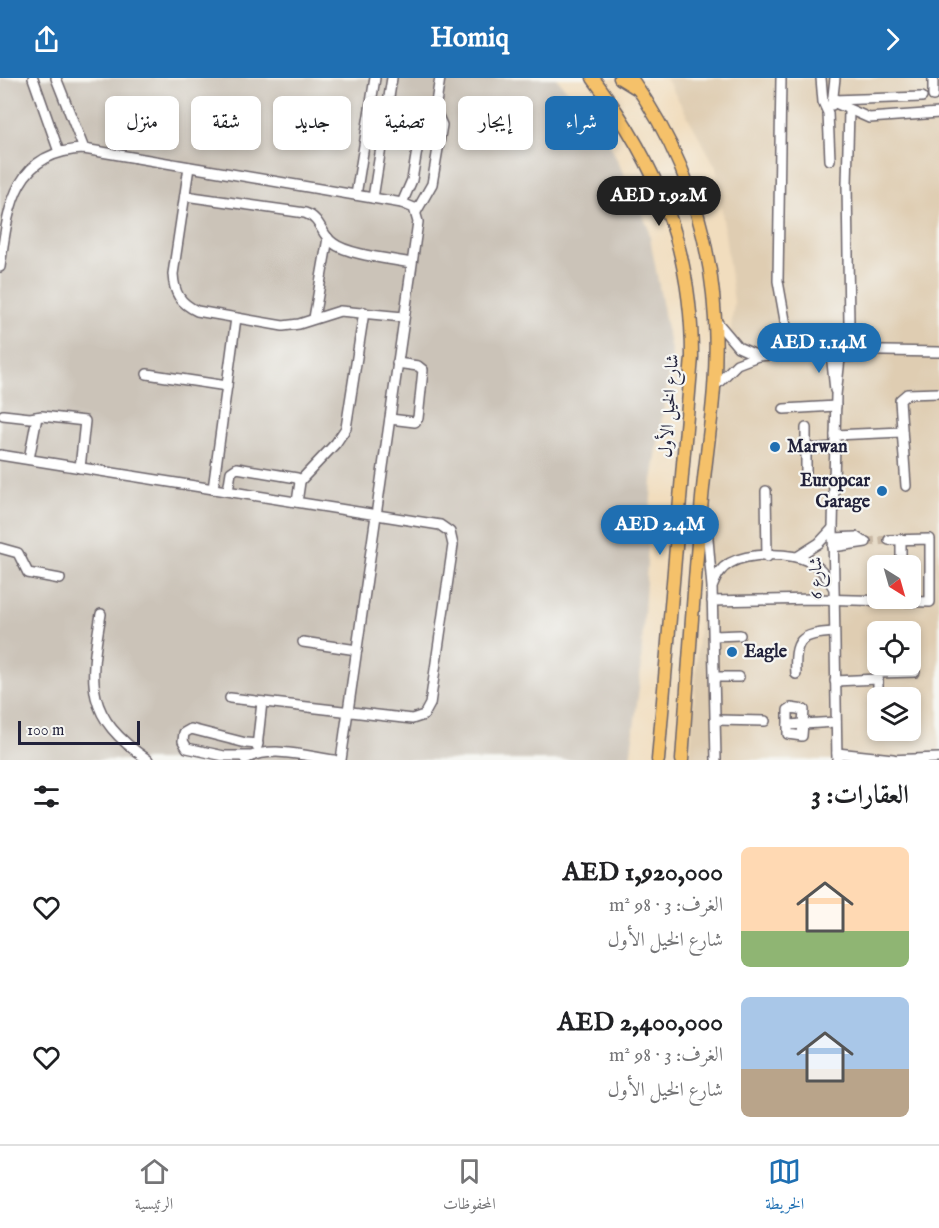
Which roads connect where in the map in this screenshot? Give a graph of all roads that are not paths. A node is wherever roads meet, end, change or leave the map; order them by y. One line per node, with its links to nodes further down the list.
1 (33, 78): 24 (street)
2 (56, 78): 21 (street)
3 (375, 78): 27 (street)
4 (392, 78): 29 (street)
5 (440, 78): 14 (street)
6 (593, 78): 115 (main road, شارع الخيل الأول)
7 (620, 78): 13 (main road)
8 (631, 78): 13 (main road)
9 (781, 78): 45 (street)
10 (821, 78): 19 (street)
11 (835, 78): 17 (street)
12 (933, 78): 15 (street)
13 (639, 84): 41 (main road)
14 (437, 96)
15 (933, 96)
16 (922, 97): 17 (street)
17 (833, 101): 18 (street); 19 (street)
18 (849, 111): 20 (street); 42 (street)
19 (828, 112): 25 (street)
20 (939, 113)
21 (84, 149): 24 (street); 26 (street)
22 (417, 150): 30 (street)
23 (438, 150): 31 (street)
24 (59, 152): 32 (street)
25 (830, 160)
26 (189, 167): 27 (street); 28 (street)
27 (356, 195): 29 (street)
28 (185, 196): 33 (street); 39 (street)
29 (374, 198): 30 (street)
30 (402, 202): 31 (street)
31 (416, 212): 35 (street)
32 (4, 214): 34 (street)
33 (328, 238): 35 (street); 40 (street)
34 (1, 255): 36 (street)
35 (411, 263): 38 (street)
36 (0, 267)
37 (364, 312): 38 (street); 40 (street); 66 (street)
38 (403, 317): 47 (street)
39 (236, 318): 40 (street); 49 (street)
40 (314, 318)
41 (716, 321): 46 (street); 50 (main road)
42 (849, 325)
43 (939, 352): 44 (street)
44 (836, 353): 45 (street); 52 (street, شارع 6)
45 (791, 354): 46 (street)
46 (758, 356): 50 (street)
47 (397, 363): 56 (street); 56 (street)
48 (147, 374): 49 (street)
49 (227, 386): 68 (street)
50 (714, 387): 72 (main road)
51 (939, 393): 58 (street)
52 (836, 406): 53 (street); 59 (street, شارع 6)
53 (784, 409)
54 (3, 415): 55 (street)
55 (37, 417): 63 (street); 64 (street)
56 (390, 419): 73 (street)
57 (806, 428): 61 (street)
58 (902, 432): 59 (street); 67 (street)
59 (835, 435): 60 (street, شارع 6)
60 (835, 447): 61 (street); 74 (street, شارع 6)
61 (806, 449): 65 (street)
62 (0, 455): 63 (street)
63 (29, 459): 64 (street)
64 (80, 468): 68 (street)
65 (806, 479)
66 (300, 481): 69 (street); 71 (street)
67 (906, 486)
68 (213, 489): 69 (street)
69 (228, 491): 71 (street)
70 (766, 491): 82 (street)
71 (297, 502): 73 (street)
72 (701, 509): 84 (street); 116 (main road)
73 (377, 515): 95 (street); 103 (street)
74 (833, 528): 78 (street, شارع 6); 81 (street)
75 (901, 539): 76 (street); 80 (street); 89 (street)
76 (889, 540)
77 (864, 542): 78 (street)
78 (833, 543): 85 (street, شارع 6)
79 (0, 548): 83 (street)
80 (902, 555)
81 (797, 556): 82 (street); 85 (street)
82 (767, 557): 84 (street)
83 (60, 579)
84 (712, 587): 88 (street)
85 (833, 588): 86 (street, شارع 6)
86 (833, 599): 87 (street); 88 (street); 91 (street, شارع 6)
87 (867, 600)
88 (712, 601): 93 (street)
89 (921, 602)
90 (101, 614): 112 (street)
91 (834, 632): 97 (street); 100 (street, شارع 6)
92 (740, 635): 93 (street)
93 (714, 636): 98 (street)
94 (303, 642): 95 (street)
95 (357, 650): 103 (street)
96 (867, 673): 100 (street)
97 (796, 674)
98 (715, 677): 99 (street); 104 (street)
99 (739, 677)
100 (835, 681): 106 (street, شارع 6)
101 (230, 698): 102 (street)
102 (262, 702): 103 (street); 108 (street)
103 (348, 711): 114 (street)
104 (716, 720): 105 (street); 117 (street)
105 (765, 721)
106 (836, 722): 107 (street); 109 (street, شارع 6)
107 (804, 724): 107 (street)
108 (252, 753): 108 (street); 113 (street)
109 (837, 756): 111 (street)
110 (939, 758): 111 (street)
111 (890, 759)
112 (148, 760)
113 (334, 760)
114 (340, 760)
115 (658, 760)
116 (682, 760)
117 (716, 760)

